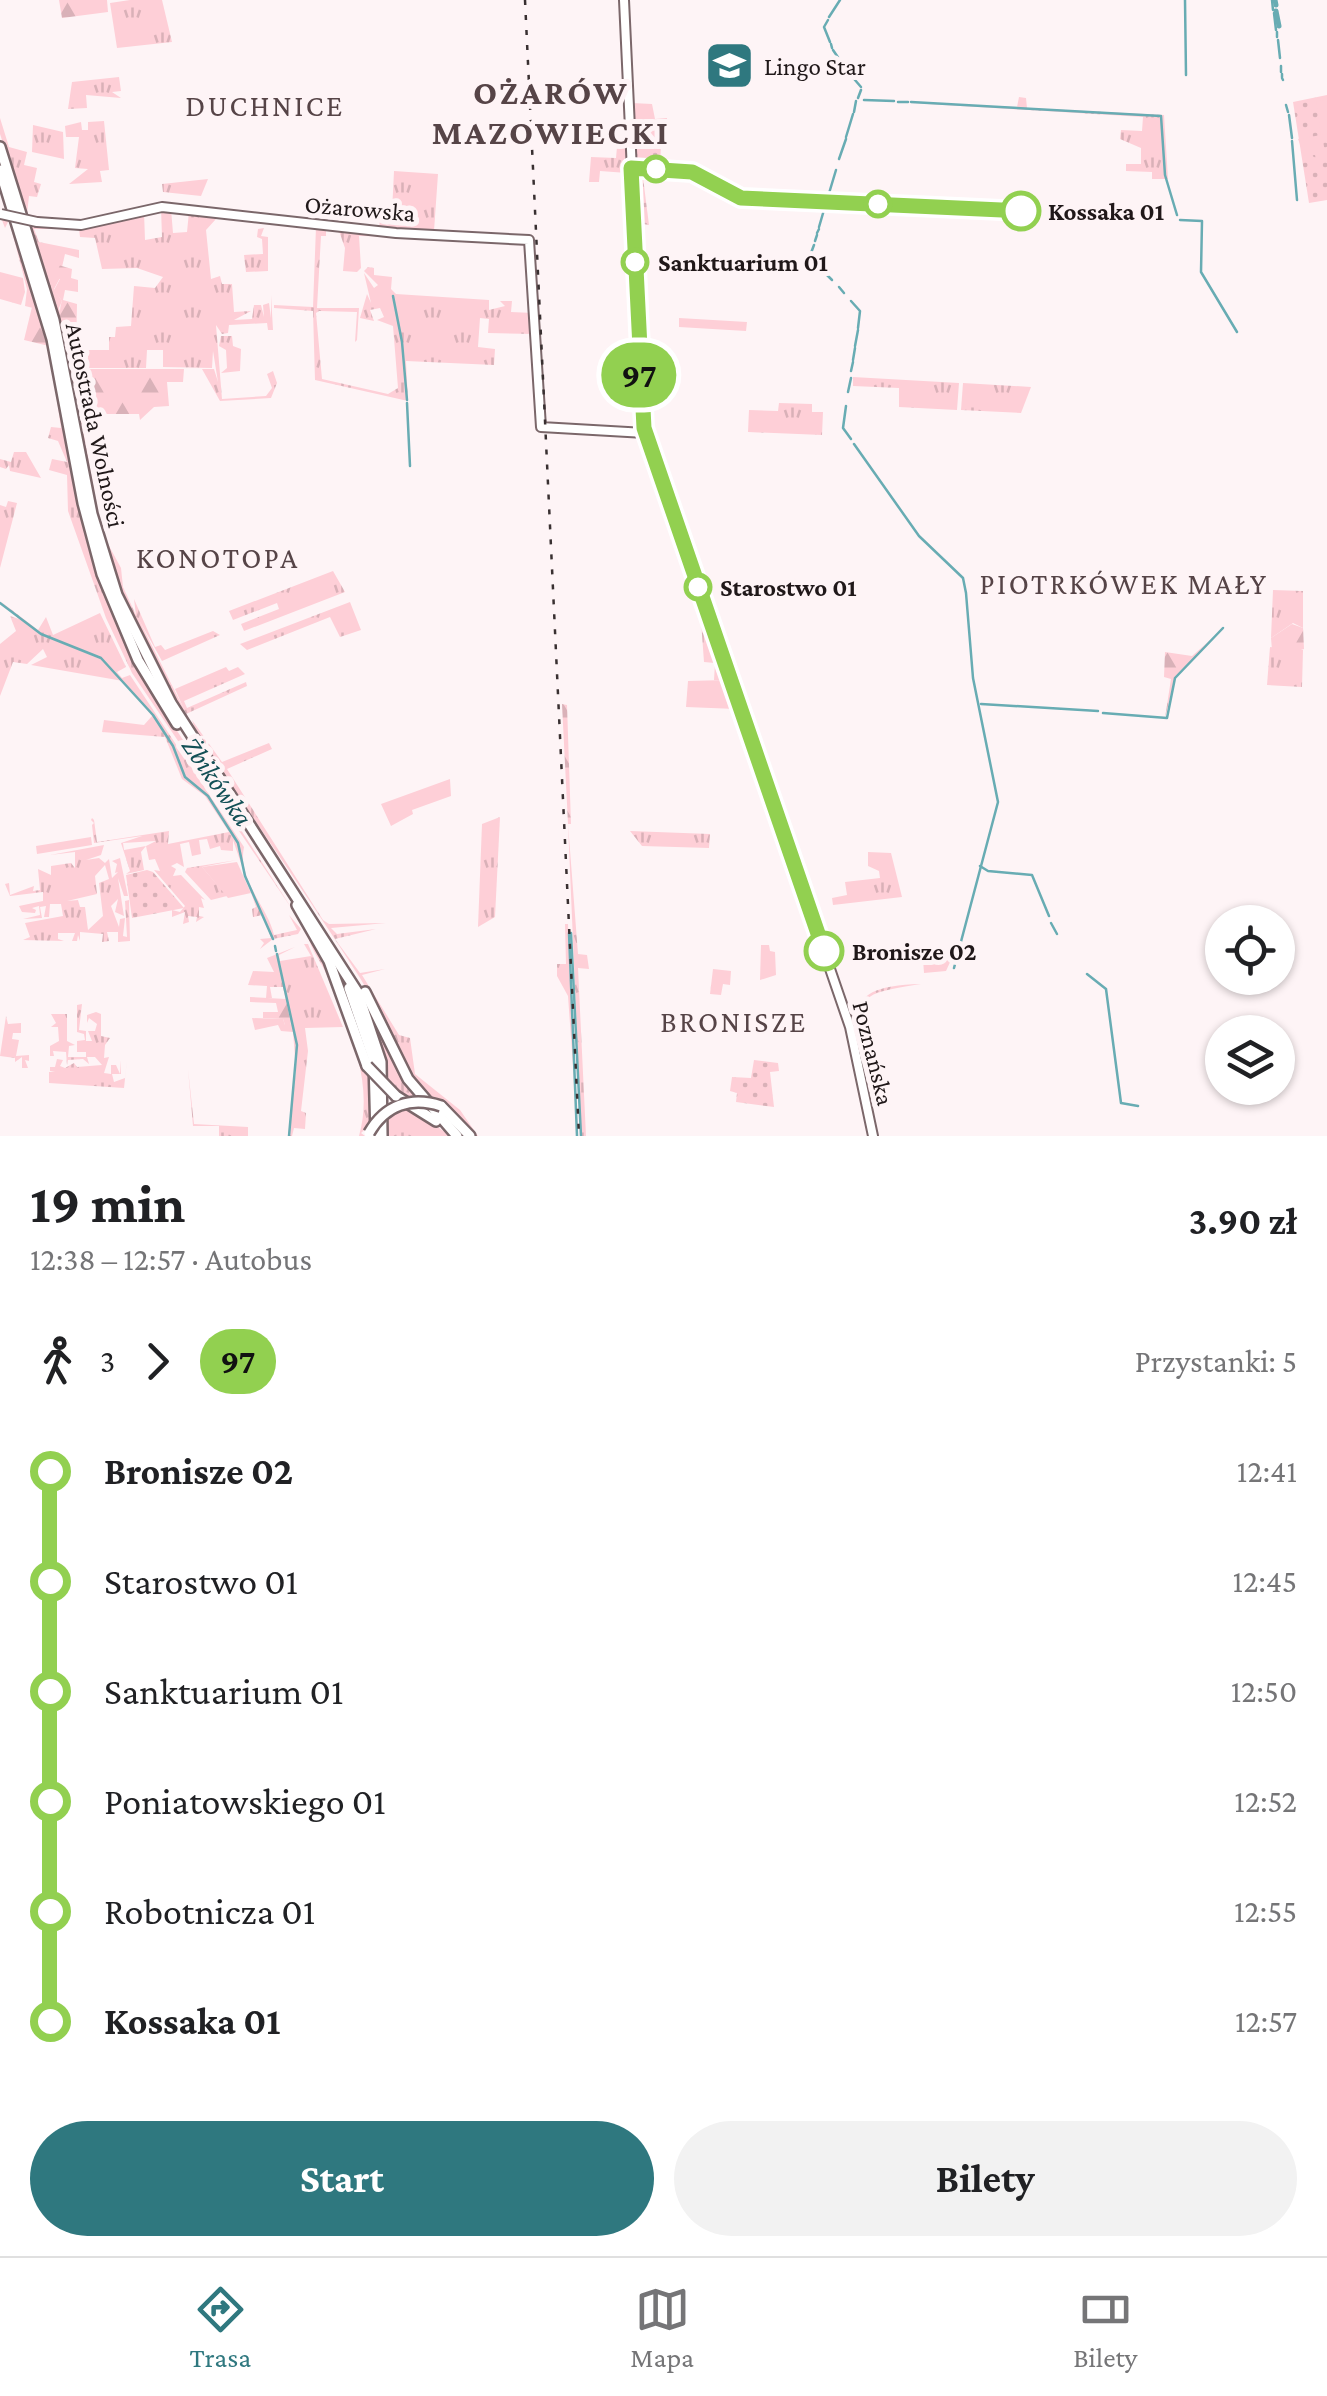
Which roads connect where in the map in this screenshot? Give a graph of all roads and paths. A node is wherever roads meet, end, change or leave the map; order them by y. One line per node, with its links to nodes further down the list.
1 (624, 0): 5 (main road, Poznańska)
2 (0, 147): 6 (highway, Autostrada Wolności)
3 (0, 170): 6 (highway)
4 (0, 214): 5 (main road, Ożarowska, bridge)
5 (646, 433): 10 (main road, Poznańska)
6 (300, 905): 7 (highway); 8 (highway); 8 (highway, bridge)
7 (374, 1135): 9 (highway, bridge)
8 (455, 1136)
9 (470, 1136)
10 (871, 1136)

